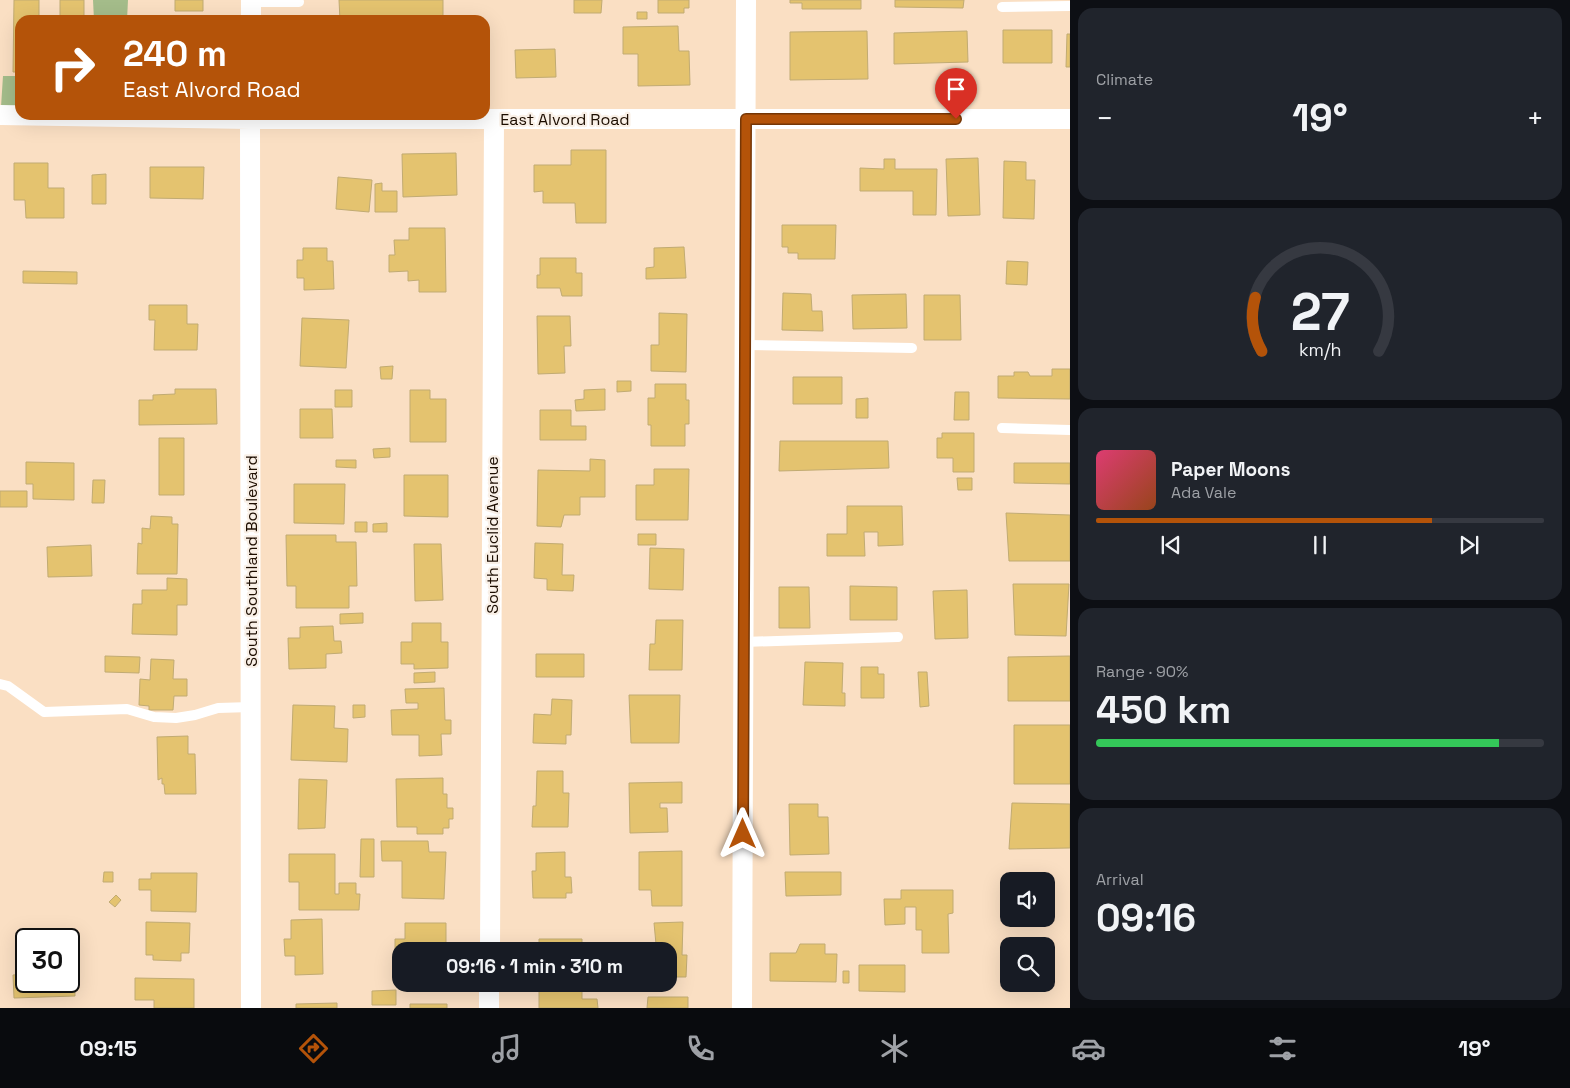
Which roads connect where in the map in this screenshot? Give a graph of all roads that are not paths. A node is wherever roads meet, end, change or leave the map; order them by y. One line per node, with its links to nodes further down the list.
1 (746, 0): 10 (street)
2 (299, 2): 5 (lane)
3 (1002, 6): 4 (lane)
4 (1070, 6)
5 (251, 7)
6 (0, 115): 7 (street, East Alvord Road)
7 (15, 115)
8 (490, 119): 9 (street, East Alvord Road)
9 (494, 119): 10 (street, East Alvord Road); 21 (street, South Euclid Avenue)
10 (746, 119): 11 (street, East Alvord Road); 13 (street)
11 (1070, 119)
12 (250, 120): 20 (street, South Southland Boulevard)
13 (745, 344): 14 (lane); 18 (street)
14 (912, 348)
15 (1002, 428): 16 (lane)
16 (1070, 430)
17 (898, 637): 18 (lane)
18 (744, 642): 25 (street)
19 (0, 684): 20 (lane)
20 (251, 708): 23 (street, South Southland Boulevard)
21 (490, 942)
22 (489, 992): 24 (street)
23 (251, 1008)
24 (489, 1008)
25 (742, 1008)

